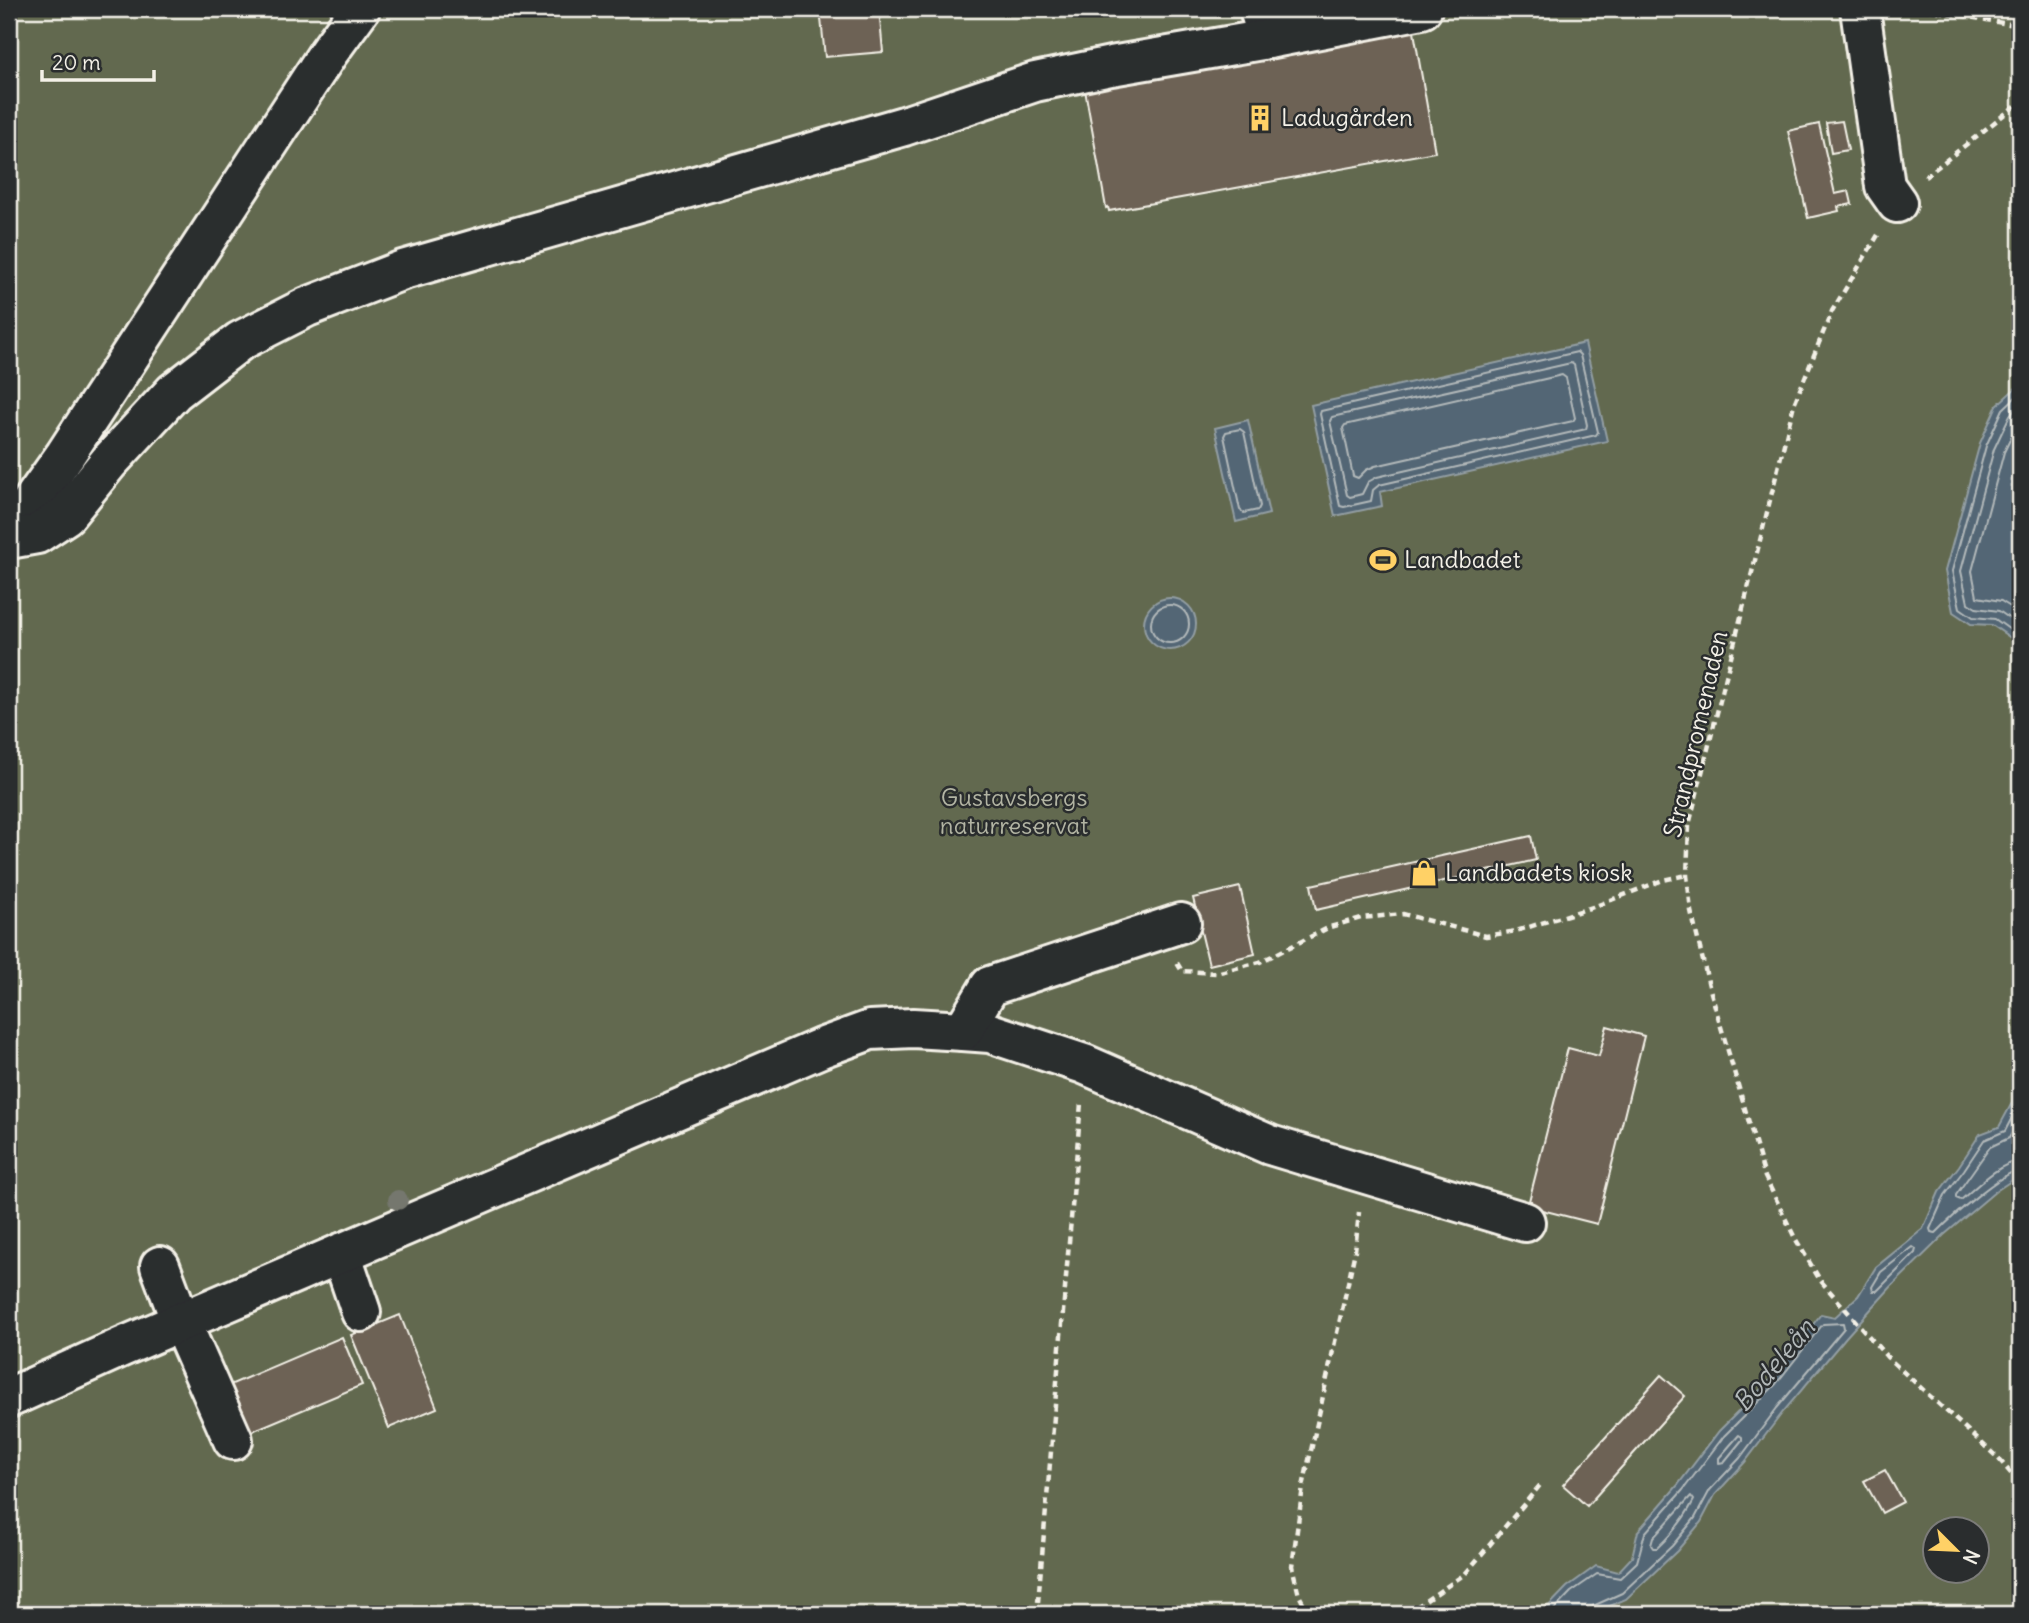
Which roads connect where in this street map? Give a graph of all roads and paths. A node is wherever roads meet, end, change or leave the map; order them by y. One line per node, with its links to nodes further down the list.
1 (360, 9): 9 (street)
2 (1422, 9): 5 (street)
3 (1860, 9): 8 (street)
4 (1925, 9): 6 (path)
5 (1267, 19): 9 (street)
6 (2020, 26)
7 (2020, 102): 8 (path, Strandpromenaden)
8 (1897, 203): 10 (path, Strandpromenaden)
9 (9, 537)
10 (1687, 875): 11 (path); 23 (path, Strandpromenaden)
11 (1169, 927): 12 (street)
12 (963, 1031): 13 (street); 16 (street)
13 (1084, 1064): 14 (street); 24 (path)
14 (1367, 1175): 15 (street); 25 (path)
15 (1525, 1222)
16 (341, 1254): 18 (street); 19 (street)
17 (160, 1266): 19 (street)
18 (361, 1312)
19 (181, 1322): 20 (street); 21 (street)
20 (9, 1398)
21 (233, 1440)
22 (1541, 1484): 26 (path)
23 (2020, 1484)
24 (1037, 1614)
25 (1309, 1614)
26 (1406, 1614)

